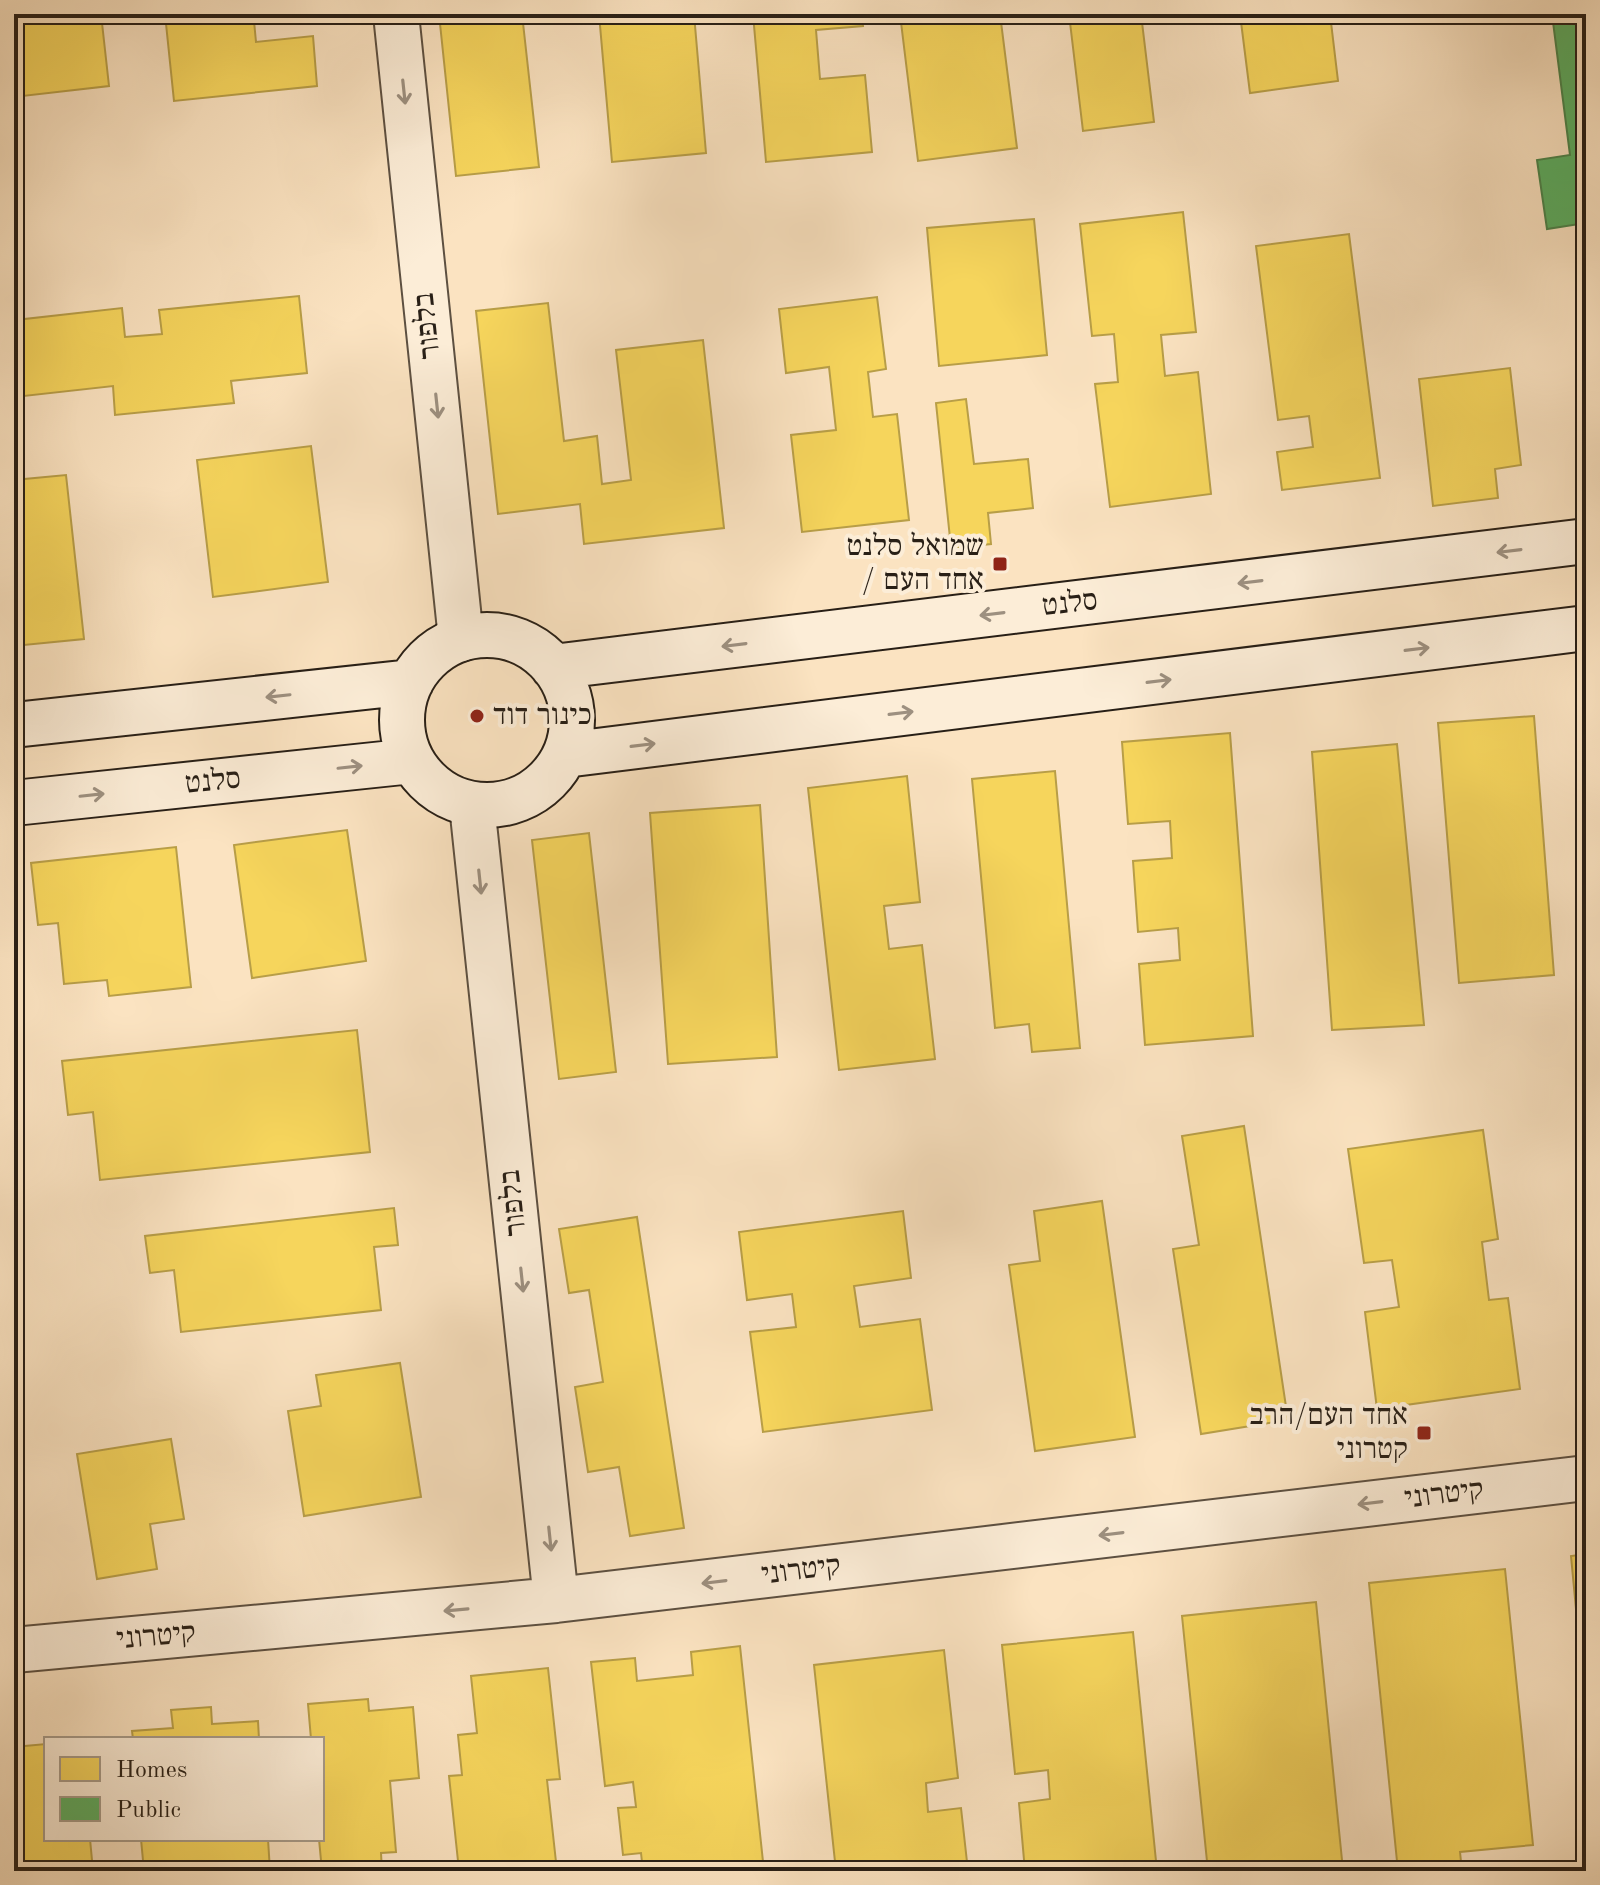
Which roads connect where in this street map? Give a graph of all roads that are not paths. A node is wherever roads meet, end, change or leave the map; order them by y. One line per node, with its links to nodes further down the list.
1 (396, 14): 4 (street, בלפור, one-way to 4)
2 (1586, 541): 5 (street, סלנט, one-way to 5)
3 (1586, 628): 8 (street, one-way to 3)
4 (461, 639): 5 (street); 6 (street)
5 (553, 667): 8 (street)
6 (411, 682): 7 (street, one-way to 7); 9 (street)
7 (14, 725)
8 (565, 755): 11 (street)
9 (412, 761): 10 (street, סלנט, one-way to 9); 11 (street)
10 (14, 803)
11 (472, 805): 13 (street, בלפור, one-way to 13)
12 (1586, 1478): 13 (street, קיטרוני, one-way to 13)
13 (556, 1600): 14 (street, קיטרוני, one-way to 14)
14 (14, 1650)

